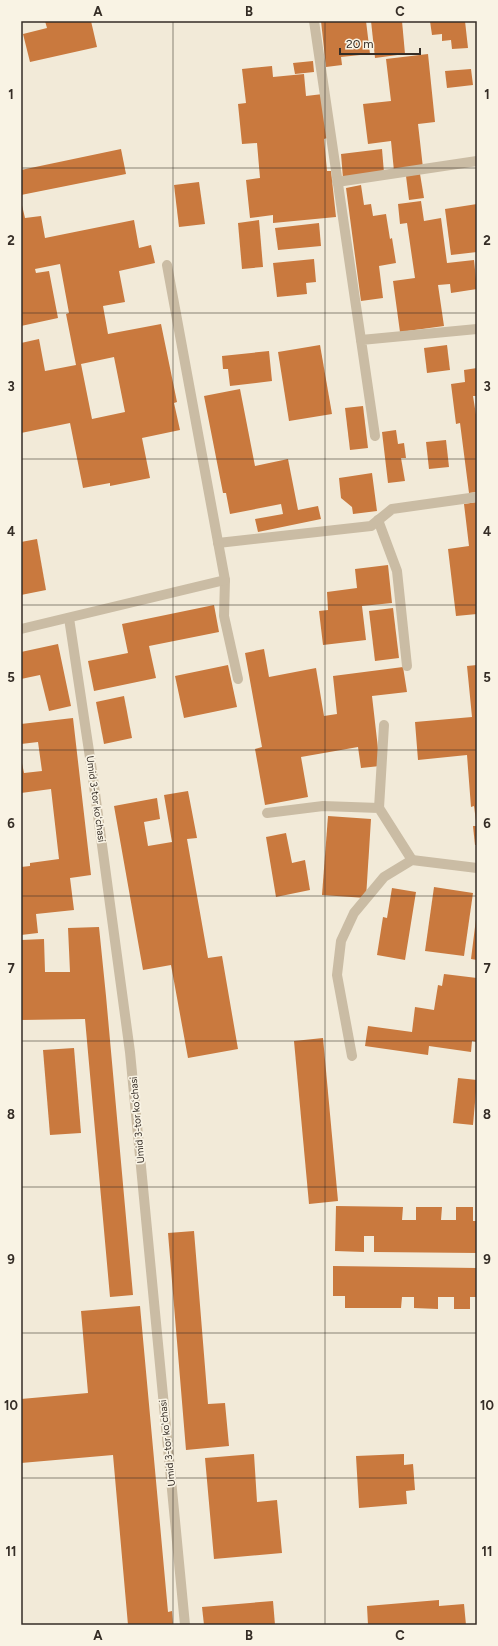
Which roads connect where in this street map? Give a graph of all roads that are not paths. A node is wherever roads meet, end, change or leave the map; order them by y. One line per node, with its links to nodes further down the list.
1 (314, 21): 3 (street)
2 (477, 161): 3 (street)
3 (337, 182): 6 (street)
4 (166, 265): 10 (street)
5 (477, 329): 6 (street)
6 (361, 340): 7 (street)
7 (375, 436)
8 (477, 497): 9 (street)
9 (378, 520): 10 (street); 14 (street)
10 (218, 543): 11 (street)
11 (225, 580): 12 (street); 15 (street)
12 (69, 618): 13 (street); 22 (street, Umid 3-tor koʻchasi)
13 (21, 629)
14 (407, 666)
15 (238, 679)
16 (384, 725): 17 (street)
17 (379, 808): 18 (street); 19 (street)
18 (267, 813)
19 (412, 860): 20 (street); 21 (street)
20 (477, 868)
21 (352, 1056)
22 (185, 1625)

